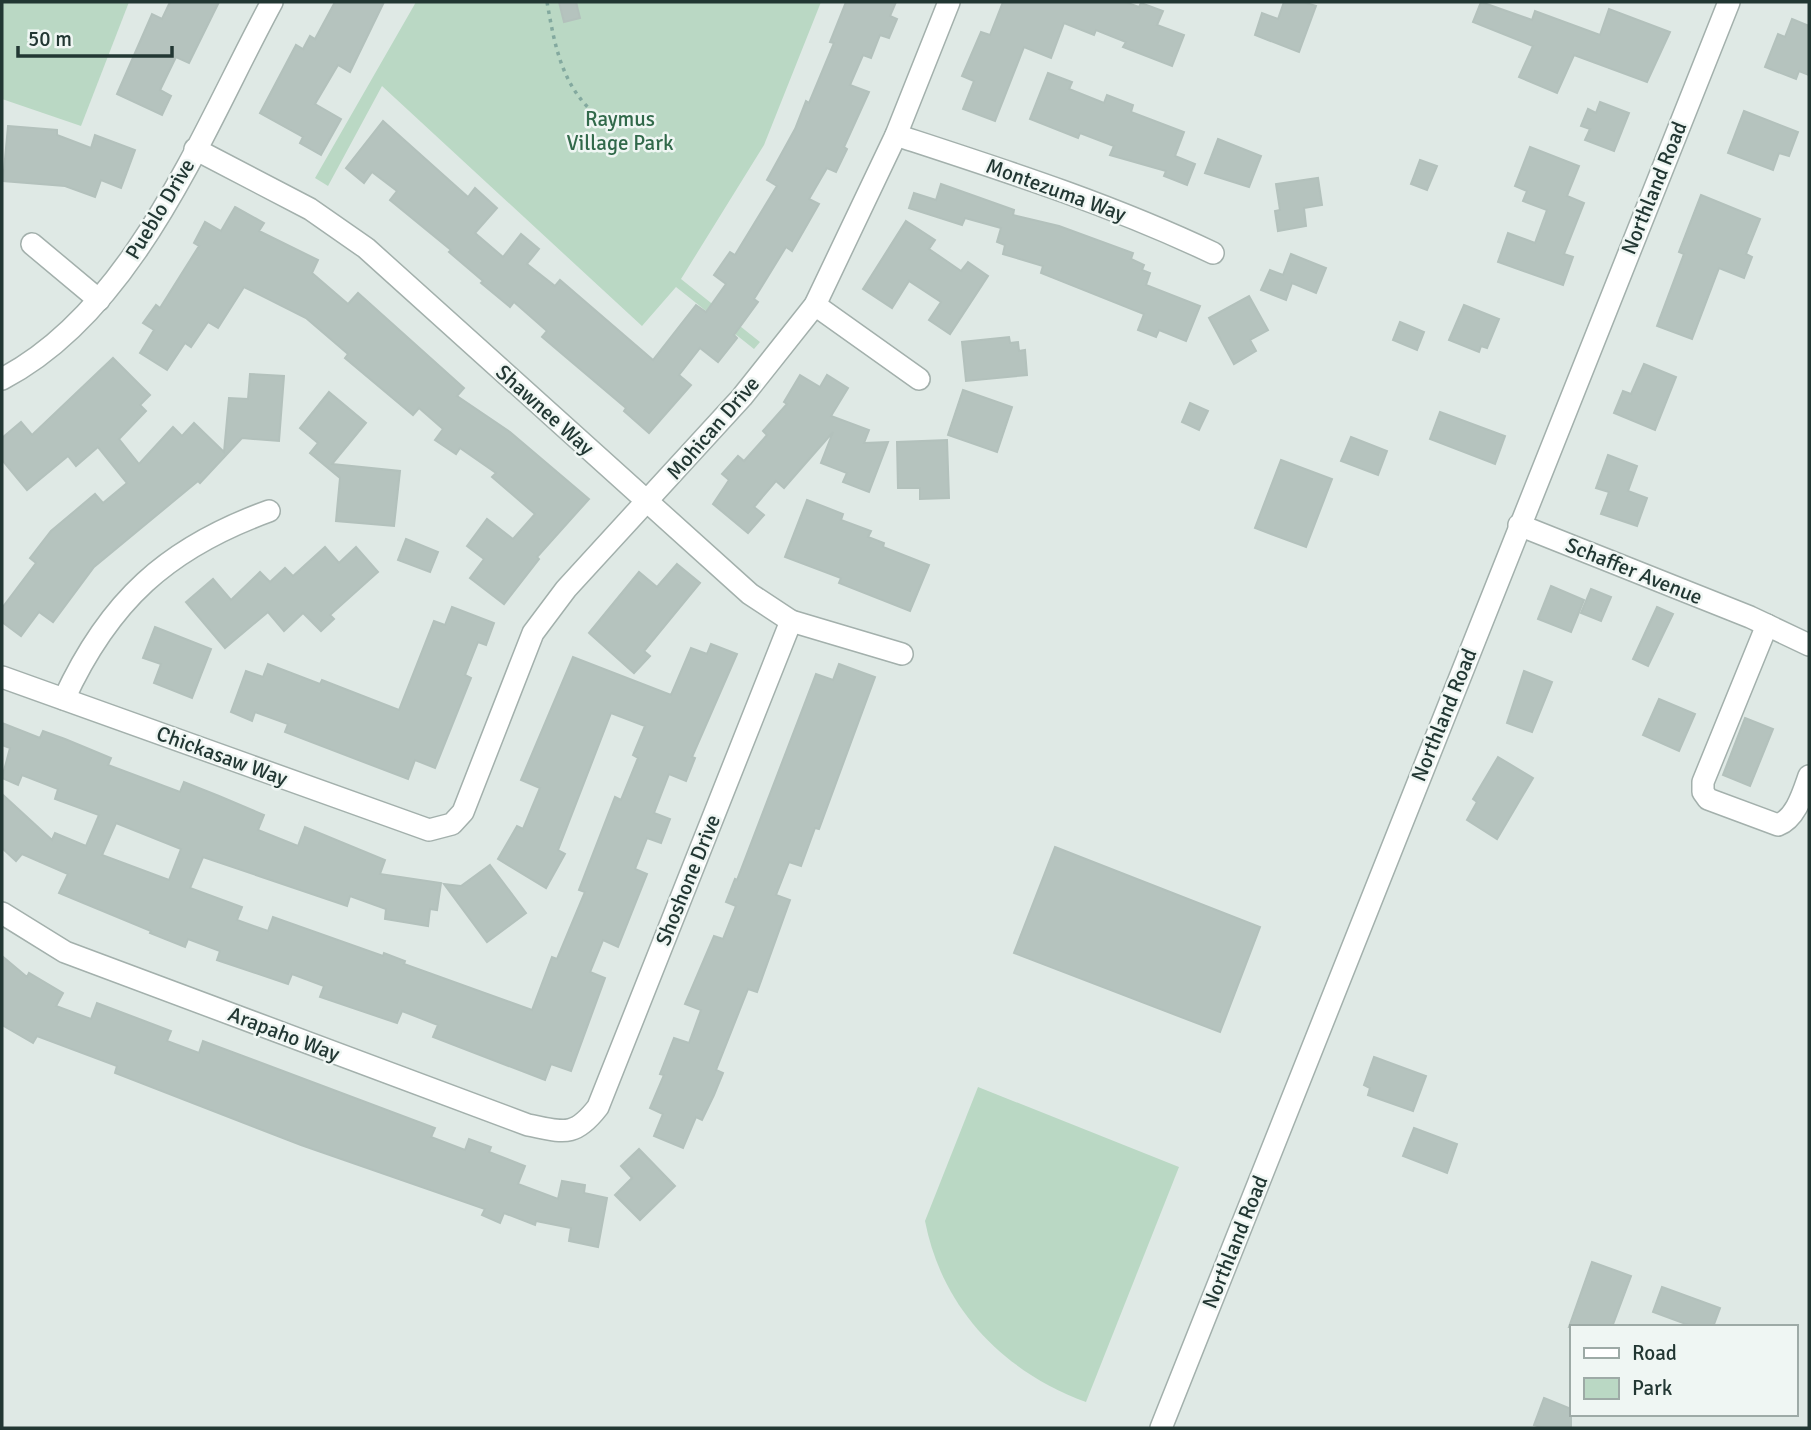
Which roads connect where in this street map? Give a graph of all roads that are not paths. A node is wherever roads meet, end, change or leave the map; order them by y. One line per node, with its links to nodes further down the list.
1 (272, 2): 5 (street, Pueblo Drive)
2 (949, 2): 4 (street, Mohican Drive)
3 (1729, 2): 14 (street, Northland Road)
4 (896, 135): 7 (street, Montezuma Way); 9 (street, Mohican Drive)
5 (195, 149): 8 (street, Pueblo Drive); 12 (street, Shawnee Way)
6 (32, 244): 8 (street)
7 (1213, 253)
8 (99, 300): 10 (street, Pueblo Drive)
9 (815, 305): 11 (street); 12 (street, Mohican Drive)
10 (2, 379)
11 (919, 379)
12 (648, 502): 15 (street, Shawnee Way); 22 (street, Mohican Drive)
13 (269, 511): 20 (street)
14 (1519, 525): 16 (street, Schaffer Avenue); 25 (street, Northland Road)
15 (791, 621): 18 (street, Shawnee Way); 24 (street, Shoshone Drive)
16 (1758, 621): 17 (street, Schaffer Avenue); 21 (street)
17 (1809, 645)
18 (902, 654)
19 (2, 677): 20 (street, Chickasaw Way)
20 (64, 699): 22 (street, Chickasaw Way)
21 (1809, 776)
22 (442, 829)
23 (2, 913): 24 (street, Arapaho Way)
24 (575, 1130)
25 (1161, 1428)

